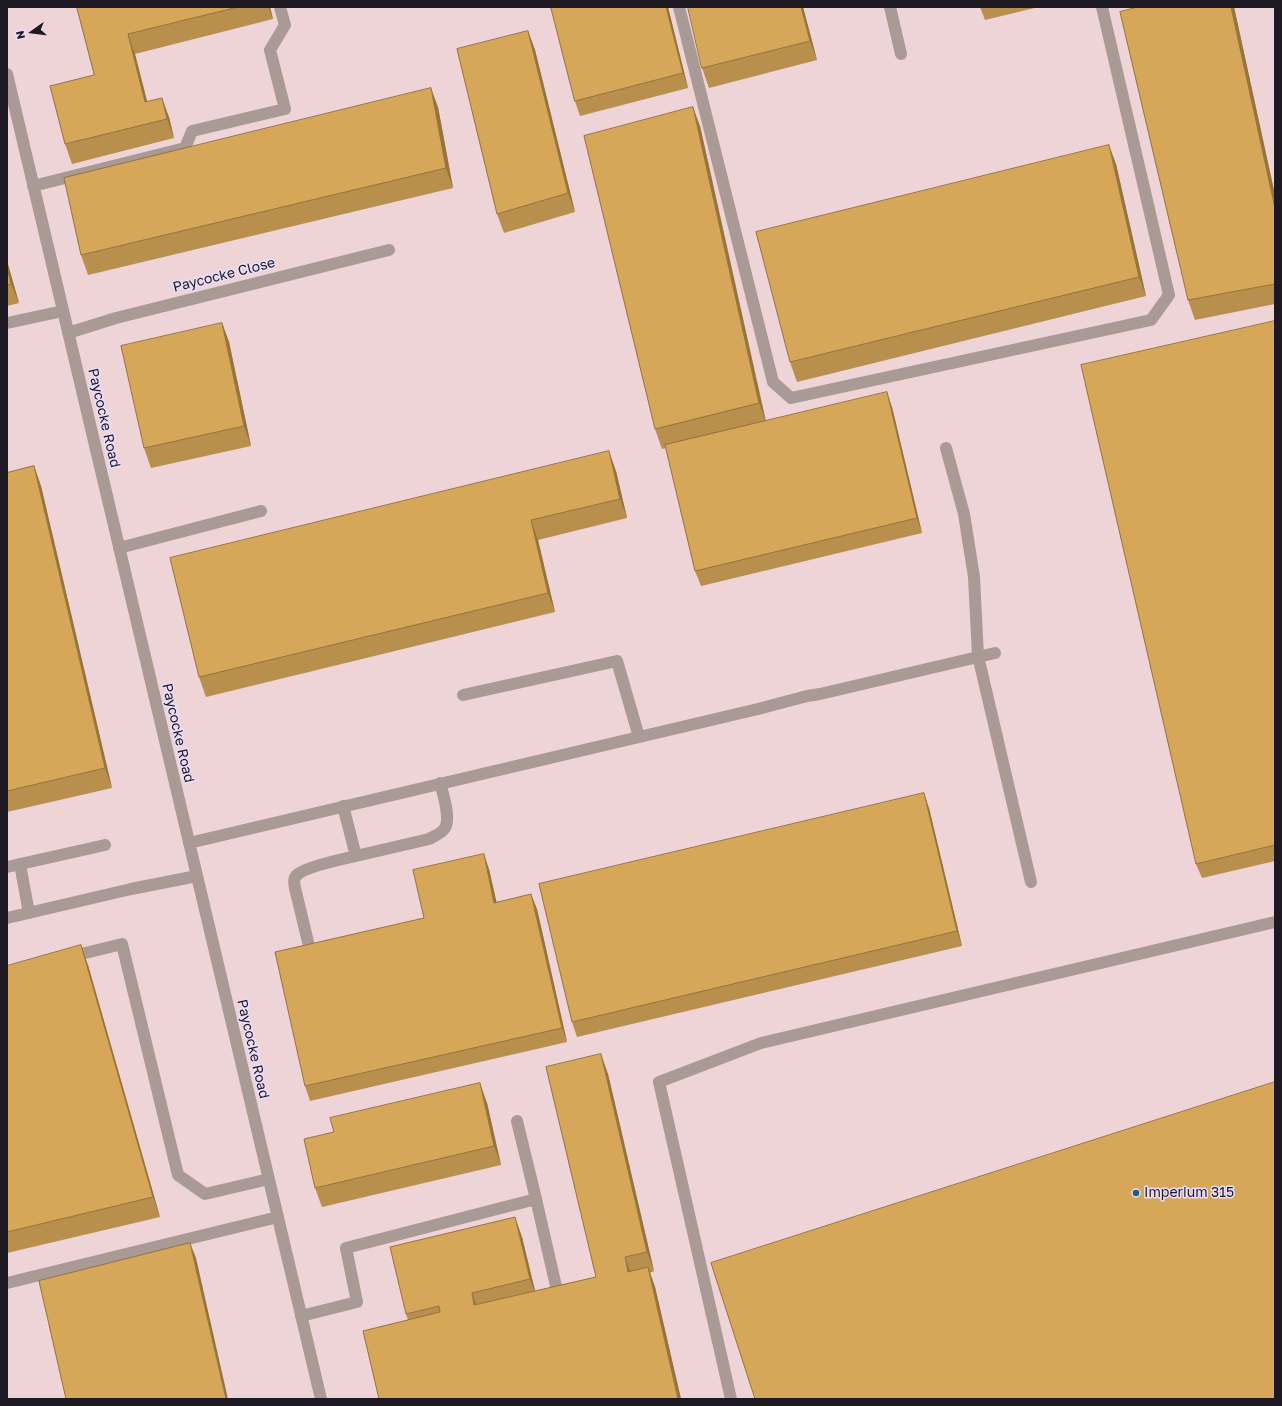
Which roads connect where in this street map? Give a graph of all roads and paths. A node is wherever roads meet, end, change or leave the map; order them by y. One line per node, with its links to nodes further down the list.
1 (280, 7): 7 (street)
2 (679, 7): 4 (street)
3 (890, 7): 5 (street)
4 (1102, 7)
5 (901, 54)
6 (7, 74): 7 (street, Paycocke Road)
7 (33, 186): 9 (street, Paycocke Road)
8 (389, 250): 11 (street, Paycocke Close)
9 (63, 311): 10 (street); 11 (street, Paycocke Road)
10 (7, 323)
11 (68, 333): 14 (street, Paycocke Road)
12 (946, 448): 16 (street)
13 (261, 511): 14 (street)
14 (119, 548): 21 (street, Paycocke Road)
15 (995, 652): 16 (street)
16 (978, 656): 18 (street); 27 (street)
17 (463, 696): 18 (street)
18 (639, 736): 19 (street)
19 (440, 783): 20 (street); 23 (street)
20 (344, 806): 21 (street); 23 (street)
21 (189, 843): 26 (street, Paycocke Road)
22 (105, 845): 24 (street)
23 (356, 856): 31 (street)
24 (20, 864): 25 (street); 28 (street)
25 (7, 867)
26 (197, 876): 28 (street); 34 (street, Paycocke Road)
27 (1031, 882)
28 (30, 913): 29 (street)
29 (7, 918)
30 (1275, 922): 41 (street)
31 (308, 942)
32 (60, 959): 34 (street)
33 (517, 1120): 35 (street)
34 (269, 1179): 36 (street, Paycocke Road)
35 (536, 1199): 38 (street); 39 (street)
36 (278, 1217): 37 (street); 39 (street, Paycocke Road)
37 (7, 1282)
38 (558, 1295)
39 (301, 1316): 40 (street, Paycocke Road)
40 (321, 1399)
41 (731, 1399)

